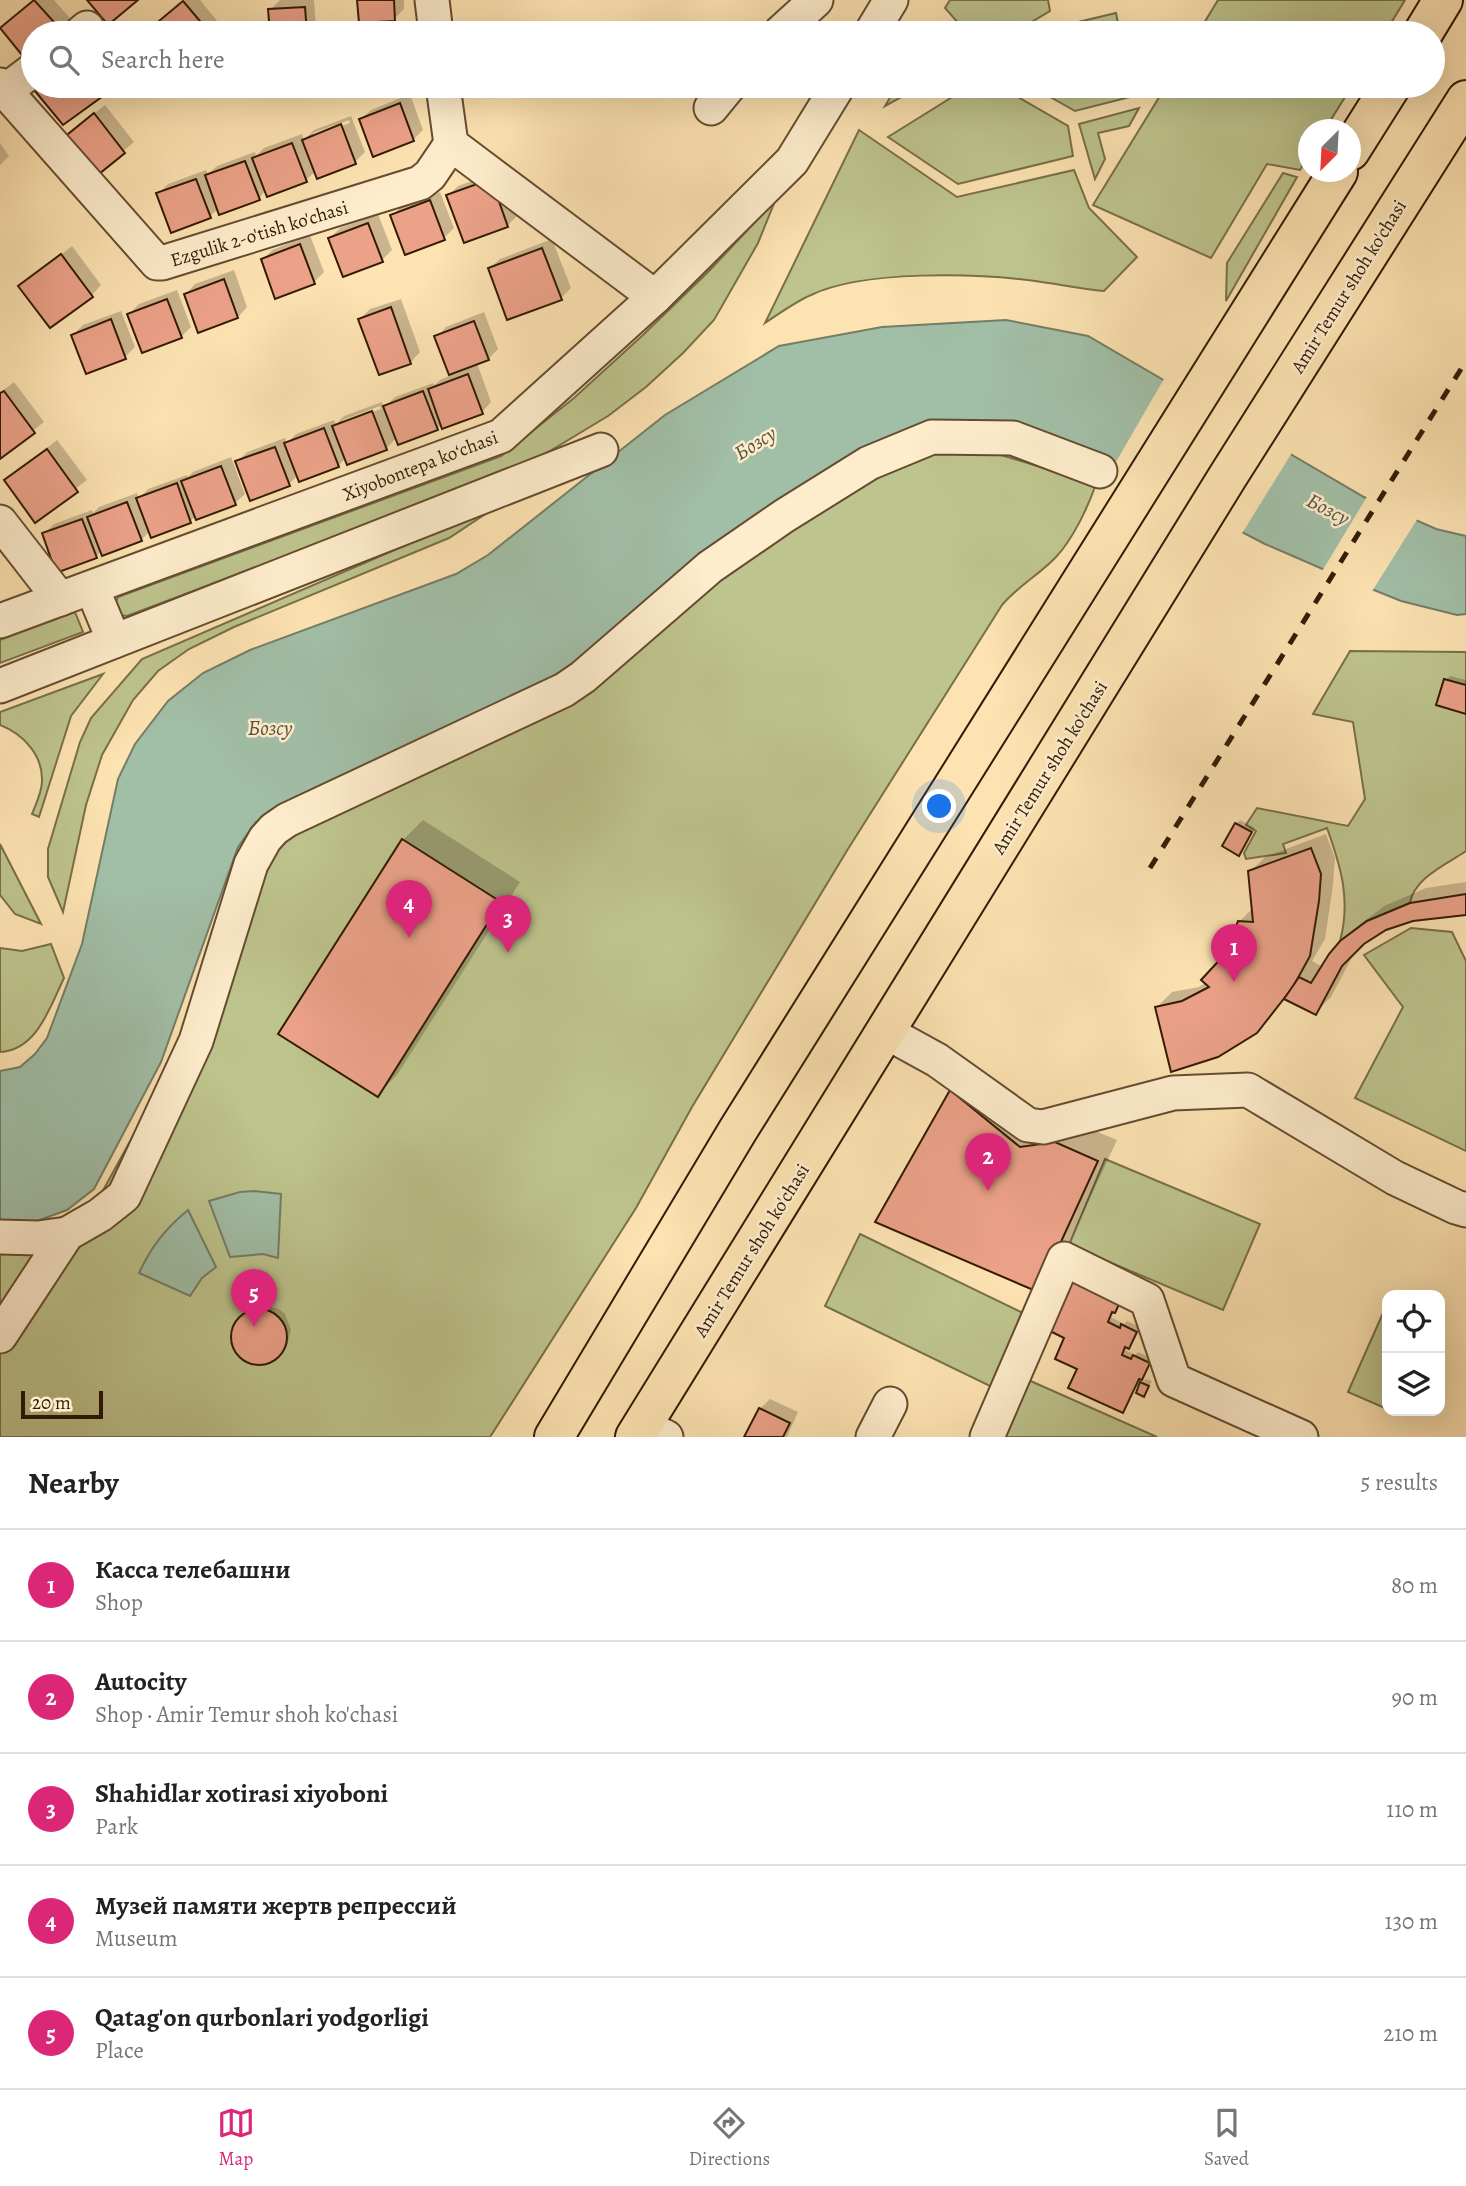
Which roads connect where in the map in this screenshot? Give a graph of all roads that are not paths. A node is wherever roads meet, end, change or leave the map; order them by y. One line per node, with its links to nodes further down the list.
1 (432, 0): 5 (street)
2 (816, 0): 6 (street)
3 (891, 0): 7 (street)
4 (1443, 0): 8 (main road)
5 (435, 21)
6 (793, 21)
7 (878, 21)
8 (1430, 21)
9 (21, 77): 10 (street)
10 (3, 88): 16 (street, Ezgulik 2-o'tish ko'chasi)
11 (445, 98): 16 (street)
12 (831, 98): 18 (street, Xiyobontepa koʻchasi)
13 (1383, 98): 15 (main road)
14 (1466, 100): 27 (main road, Amir Temur shoh ko'chasi)
15 (1361, 134)
16 (451, 144): 18 (street)
17 (1332, 182): 34 (main road)
18 (655, 297): 22 (street, Xiyobontepa koʻchasi)
19 (601, 450): 25 (street)
20 (1100, 471): 29 (street)
21 (0, 522): 23 (street)
22 (92, 588): 23 (street, Xiyobontepa koʻchasi); 25 (street)
23 (60, 599): 24 (street, Xiyobontepa koʻchasi)
24 (0, 621)
25 (114, 641): 26 (street)
26 (0, 685)
27 (886, 1032): 28 (street); 33 (main road, Amir Temur shoh ko'chasi)
28 (1466, 1210)
29 (67, 1234): 30 (street); 31 (street)
30 (0, 1237)
31 (0, 1336)
32 (890, 1404): 35 (street)
33 (648, 1433)
34 (554, 1437)
35 (873, 1437)
36 (987, 1437): 37 (street)
37 (1301, 1437)

